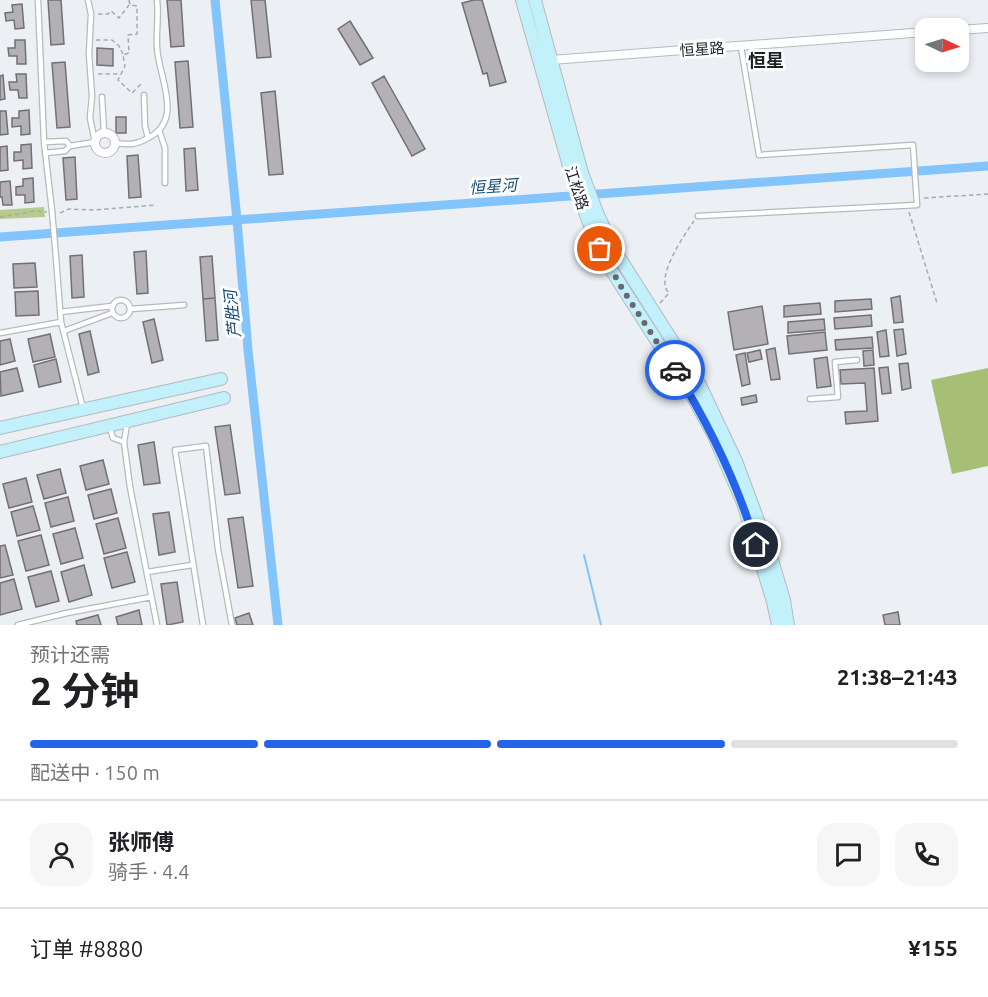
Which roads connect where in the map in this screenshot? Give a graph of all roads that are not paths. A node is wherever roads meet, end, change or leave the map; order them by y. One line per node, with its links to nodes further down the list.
1 (38, 0): 16 (lane)
2 (88, 0): 17 (lane)
3 (157, 0): 13 (lane)
4 (522, 0): 21 (street, 江松路)
5 (535, 0): 10 (street, 江松路)
6 (988, 28): 7 (street)
7 (969, 29)
8 (915, 33): 9 (street, 恒星路)
9 (741, 47): 10 (street, 恒星路); 24 (lane)
10 (551, 60): 21 (street, 江松路)
11 (144, 95): 15 (lane)
12 (102, 97): 14 (lane)
13 (159, 130): 15 (lane); 22 (lane)
14 (104, 133): 17 (street); 18 (street)
15 (148, 138): 18 (lane)
16 (45, 142): 19 (lane); 20 (lane)
17 (95, 142): 18 (street); 19 (lane)
18 (114, 143)
19 (70, 146): 20 (lane)
20 (45, 153): 29 (lane, bridge)
21 (577, 173): 23 (street, 江松路)
22 (165, 183)
23 (592, 216): 28 (street, 江松路); 31 (street, 江松路)
24 (698, 216)
25 (184, 305): 27 (lane)
26 (112, 306): 27 (lane); 29 (lane); 30 (lane)
27 (131, 309): 30 (lane)
28 (654, 310): 31 (lane); 53 (street, 江松路)
29 (60, 312): 32 (lane)
30 (112, 313): 33 (lane)
31 (640, 316): 52 (street, 江松路)
32 (61, 322): 33 (lane); 34 (lane)
33 (64, 331): 39 (lane)
34 (0, 333)
35 (857, 360): 38 (lane)
36 (221, 379): 37 (street); 39 (street)
37 (224, 398): 40 (street)
38 (810, 399)
39 (84, 409): 42 (street)
40 (128, 421): 41 (street); 43 (lane)
41 (109, 426): 43 (lane); 44 (street)
42 (0, 428)
43 (124, 442): 46 (lane)
44 (0, 452)
45 (192, 565): 46 (lane); 50 (lane); 51 (lane)
46 (147, 572): 47 (lane)
47 (152, 597): 48 (lane); 49 (lane)
48 (18, 625)
49 (157, 625)
50 (203, 625)
51 (232, 625)
52 (778, 625)
53 (788, 625)

